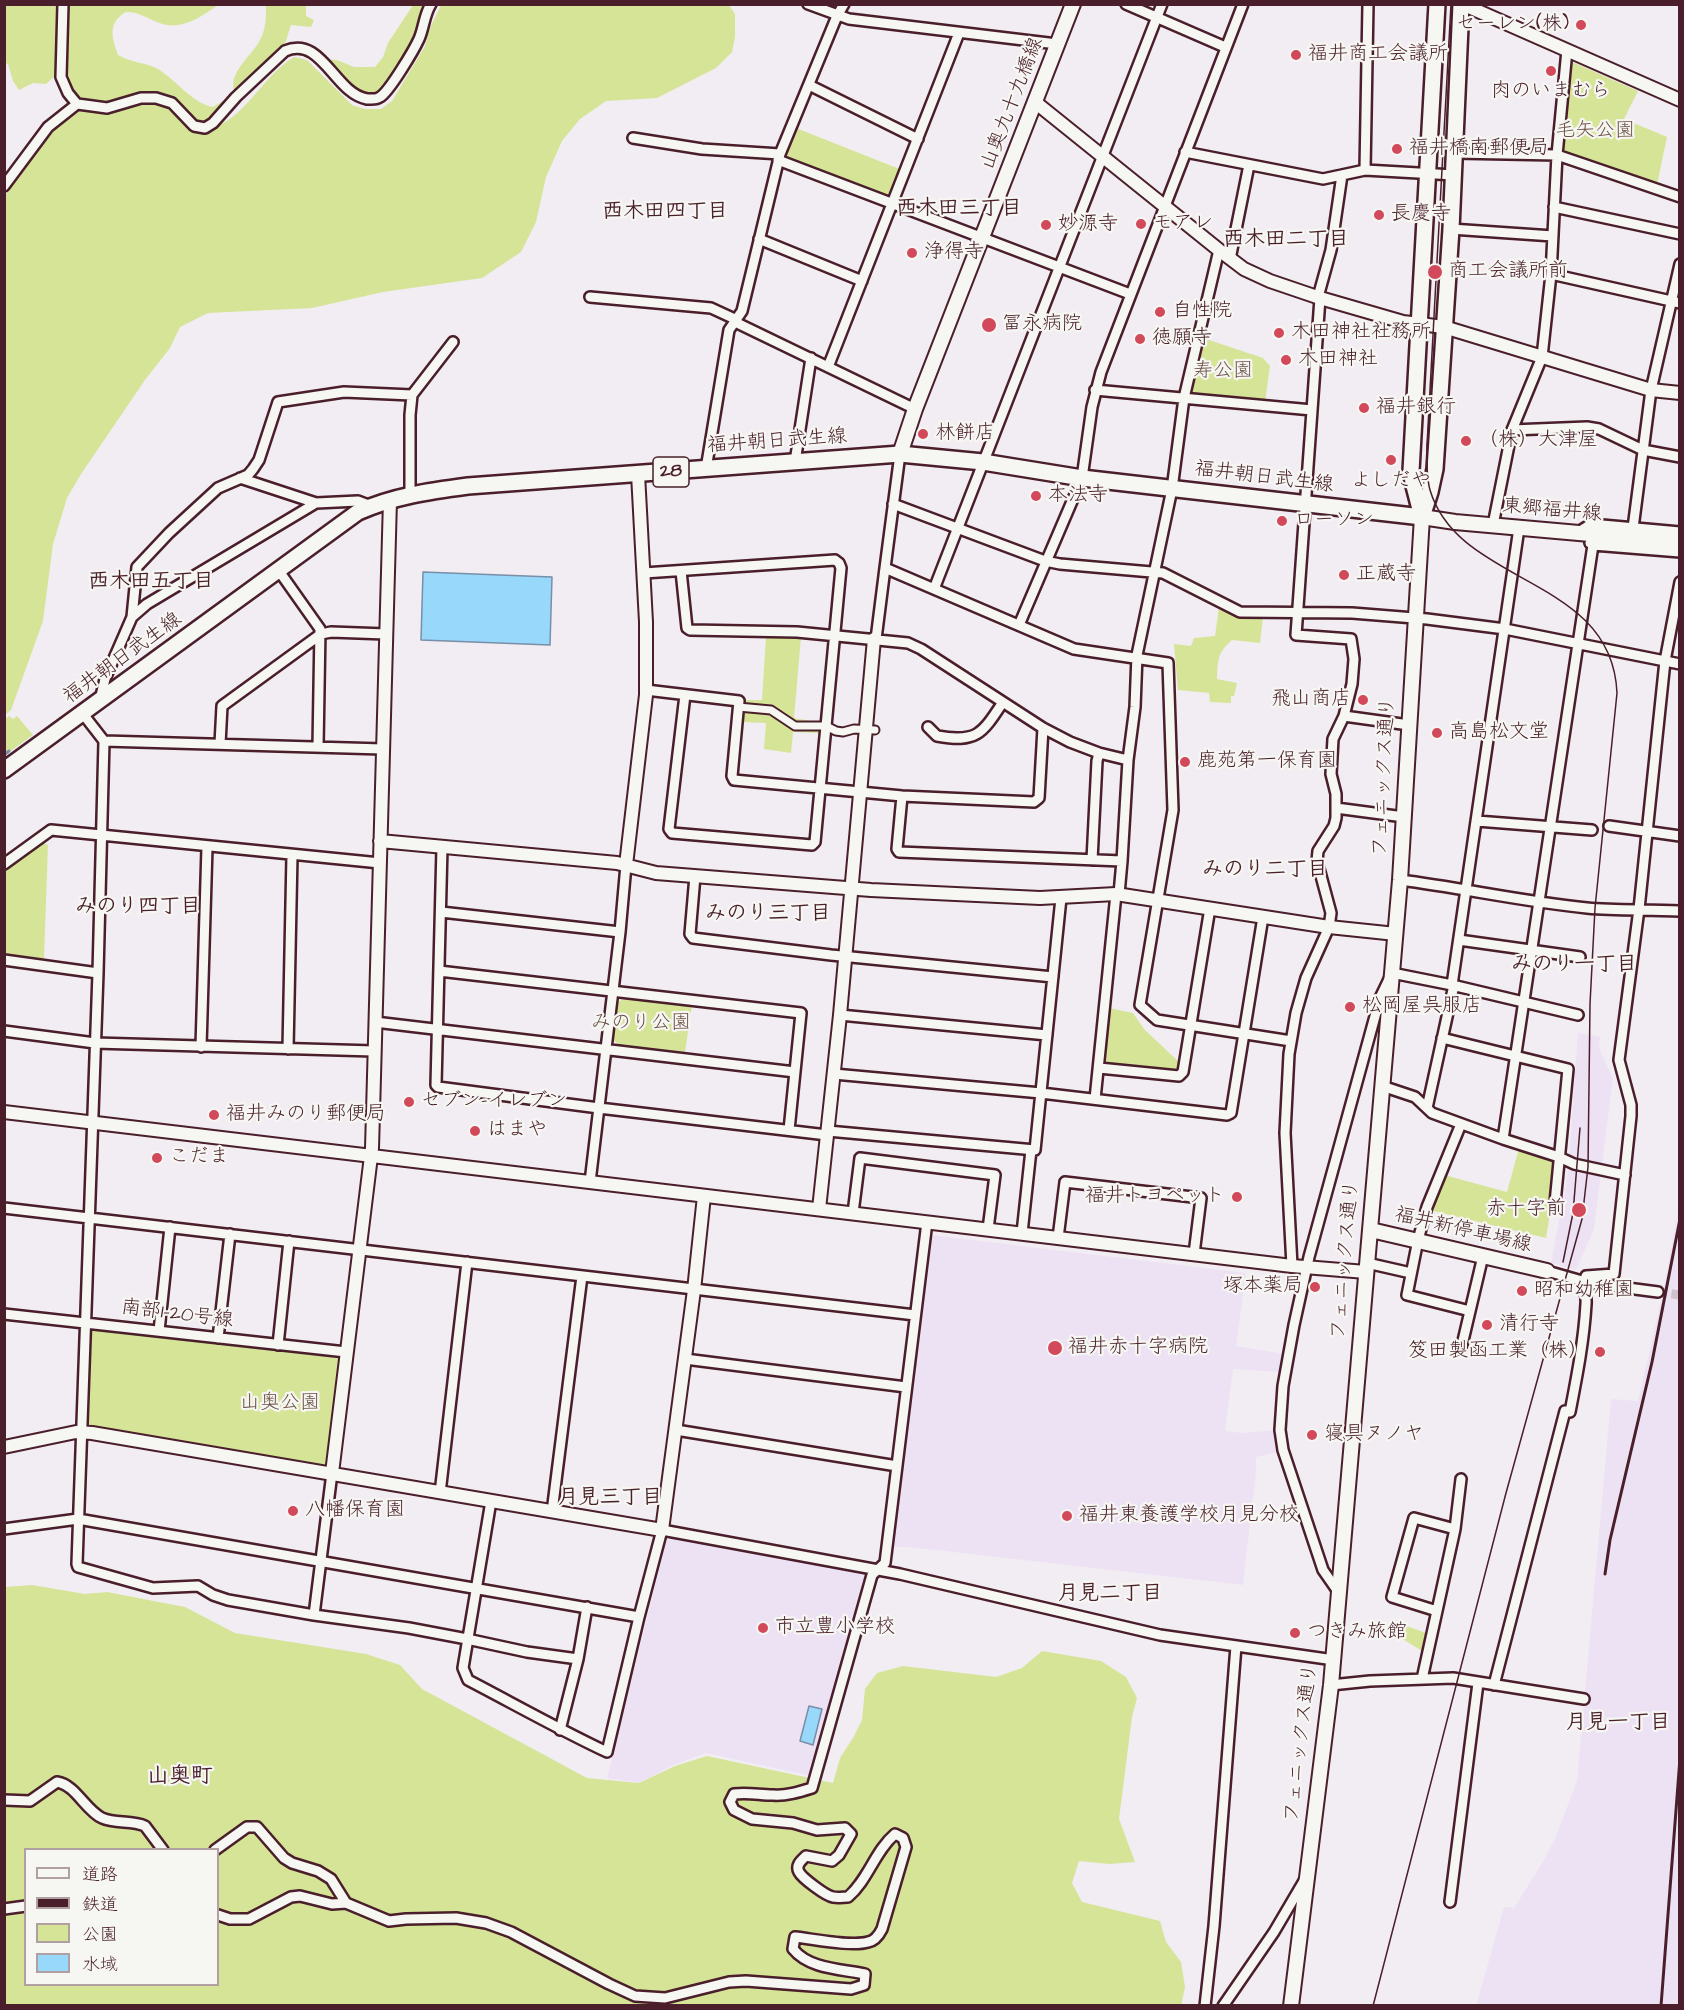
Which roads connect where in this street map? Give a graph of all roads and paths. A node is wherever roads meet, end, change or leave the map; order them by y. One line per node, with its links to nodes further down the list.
1 (63, 4): 21 (street)
2 (431, 4): 21 (street)
3 (808, 4): 12 (street)
4 (844, 4): 12 (street)
5 (1073, 4): 15 (main road, 山奥九十九橋線)
6 (1126, 4): 13 (street)
7 (1162, 4): 13 (street)
8 (1243, 4): 16 (street)
9 (1368, 4): 30 (street)
10 (1437, 4): 32 (main road, フェニックス通り)
11 (1461, 4): 17 (street); 25 (main road, フェニックス通り)
12 (837, 16): 14 (street); 18 (street)
13 (1157, 19): 16 (street); 28 (street)
14 (959, 33): 15 (street); 23 (street)
15 (1057, 44): 20 (main road, 山奥九十九橋線)
16 (1226, 47): 24 (street)
17 (1567, 50): 19 (street); 26 (street)
18 (809, 85): 23 (street); 27 (street)
19 (1680, 100)
20 (1035, 102): 28 (street); 42 (main road, 山奥九十九橋線)
21 (77, 104): 34 (street)
22 (633, 138): 27 (street)
23 (918, 139): 36 (street)
24 (1185, 152): 29 (street); 37 (street)
25 (1455, 153): 26 (street); 33 (main road, フェニックス通り)
26 (1557, 155): 35 (street); 38 (street)
27 (779, 157): 36 (street); 43 (street)
28 (1104, 157): 37 (street); 47 (street)
29 (1249, 165): 31 (street); 45 (street)
30 (1365, 170): 31 (street); 32 (street)
31 (1342, 175): 52 (street)
32 (1428, 175): 33 (street); 55 (main road, フェニックス通り)
33 (1454, 175): 39 (main road, フェニックス通り)
34 (4, 186)
35 (1680, 197)
36 (892, 204): 42 (street); 49 (street)
37 (1164, 206): 44 (street); 50 (street)
38 (1554, 207): 40 (street); 41 (street)
39 (1451, 229): 41 (street); 56 (main road, フェニックス通り)
40 (1680, 234)
41 (1553, 236): 48 (street)
42 (982, 238): 47 (street); 66 (main road, 山奥九十九橋線)
43 (759, 239): 49 (street); 54 (street)
44 (1219, 250): 45 (street); 65 (street)
45 (1230, 259): 52 (street)
46 (1680, 264): 53 (street)
47 (1060, 268): 50 (street); 73 (street)
48 (1551, 274): 53 (street); 58 (street)
49 (862, 281): 60 (street)
50 (1131, 294): 61 (street)
51 (590, 297): 54 (street)
52 (1319, 298): 55 (street); 67 (street)
53 (1675, 302): 62 (street)
54 (736, 321): 59 (street); 74 (street)
55 (1420, 325): 56 (street); 85 (main road, フェニックス通り)
56 (1444, 327): 58 (street); 85 (main road, フェニックス通り)
57 (453, 342): 64 (street)
58 (1542, 357): 62 (street); 68 (street)
59 (811, 358): 60 (street); 72 (street)
60 (828, 367): 66 (street)
61 (1095, 390): 65 (street); 77 (street)
62 (1651, 390): 63 (street); 69 (street)
63 (1680, 393)
64 (412, 395): 76 (street); 79 (street)
65 (1184, 398): 67 (street); 78 (street)
66 (915, 409): 70 (main road, 山奥九十九橋線)
67 (1312, 410): 83 (street)
68 (1512, 430): 69 (street); 86 (street)
69 (1643, 450): 71 (street); 89 (street)
70 (900, 454): 72 (main road, 福井朝日武生線 / 28); 73 (main road, 福井朝日武生線 / 28); 82 (street)
71 (1680, 457)
72 (795, 462): 74 (main road, 福井朝日武生線 / 28)
73 (982, 462): 77 (main road, 福井朝日武生線 / 28); 87 (street)
74 (706, 469): 75 (main road, 福井朝日武生線 / 28)
75 (638, 474): 79 (main road, 福井朝日武生線 / 28); 100 (street)
76 (240, 478): 81 (street); 104 (street)
77 (1082, 478): 78 (main road, 福井朝日武生線 / 28); 95 (street)
78 (1172, 489): 83 (main road, 福井朝日武生線 / 28); 99 (street)
79 (410, 494): 80 (main road, 福井朝日武生線 / 28)
80 (390, 500): 84 (main road, 福井朝日武生線 / 28); 109 (street)
81 (316, 503): 84 (street); 104 (street)
82 (893, 504): 87 (street); 96 (street)
83 (1306, 505): 85 (main road, 福井朝日武生線 / 28); 103 (street)
84 (371, 506): 97 (main road, 福井朝日武生線 / 28)
85 (1422, 517): 86 (main road, 東郷福井線); 105 (main road, フェニックス通り)
86 (1493, 525): 88 (main road, 東郷福井線)
87 (958, 528): 95 (street); 102 (street)
88 (1519, 528): 91 (main road, 東郷福井線); 107 (street)
89 (1633, 528): 90 (street); 91 (street)
90 (1680, 532)
91 (1577, 533): 92 (main road, 東郷福井線); 93 (street)
92 (1680, 542)
93 (1593, 545): 94 (street); 112 (street)
94 (1680, 552)
95 (1045, 561): 99 (street); 106 (street)
96 (885, 568): 102 (street); 111 (street)
97 (279, 571): 108 (street); 118 (main road, 福井朝日武生線 / 28)
98 (681, 571): 100 (street); 110 (street); 110 (street)
99 (1155, 571): 103 (street); 113 (street)
100 (644, 573): 116 (street)
101 (1680, 582): 114 (street)
102 (934, 589): 106 (street)
103 (1298, 613): 105 (street); 122 (street)
104 (132, 616): 118 (street)
105 (1415, 617): 107 (street); 123 (main road, フェニックス通り)
106 (1019, 625): 113 (street)
107 (1505, 629): 112 (street); 140 (street)
108 (321, 634): 109 (street); 129 (street); 130 (street)
109 (386, 634): 131 (street)
110 (834, 636): 111 (street); 124 (street)
111 (875, 639): 119 (street); 127 (street)
112 (1579, 644): 114 (street); 141 (street)
113 (1137, 660): 133 (street); 162 (street)
114 (1665, 661): 115 (street); 144 (street)
115 (1680, 664)
116 (646, 690): 117 (street); 155 (street)
117 (685, 694): 120 (street); 135 (street)
118 (99, 702): 121 (main road, 福井朝日武生線 / 28)
119 (1003, 702): 125 (street); 126 (street)
120 (738, 707): 124 (street); 135 (street)
121 (83, 714): 128 (street); 134 (main road, 福井朝日武生線 / 28)
122 (1344, 716): 123 (street); 138 (street)
123 (1409, 725): 139 (main road, フェニックス通り)
124 (826, 726): 127 (street); 135 (street)
125 (928, 727)
126 (1043, 728): 132 (street); 137 (street)
127 (871, 730): 136 (street)
128 (104, 741): 129 (street); 145 (street)
129 (220, 744): 130 (street)
130 (318, 747): 131 (street)
131 (383, 749): 147 (street)
132 (1099, 753): 133 (street); 151 (street)
133 (1128, 760): 152 (street)
134 (4, 770)
135 (821, 788): 136 (street)
136 (861, 792): 137 (street); 158 (street)
137 (902, 796): 151 (street)
138 (1336, 808): 139 (street); 169 (street)
139 (1404, 817): 157 (main road, フェニックス通り)
140 (1477, 821): 141 (street); 159 (street)
141 (1550, 826): 143 (street); 163 (street)
142 (1609, 826): 144 (street)
143 (1592, 830)
144 (1647, 830): 146 (street); 165 (street)
145 (102, 836): 148 (street); 153 (street); 178 (street)
146 (1680, 836)
147 (380, 841): 149 (street); 154 (street)
148 (207, 847): 150 (street); 195 (street)
149 (442, 847): 155 (street); 167 (street)
150 (292, 855): 154 (street); 196 (street)
151 (1092, 860): 152 (street)
152 (1122, 861): 160 (street)
153 (4, 864)
154 (380, 864): 186 (street)
155 (626, 865): 156 (street); 170 (street)
156 (695, 876): 158 (street); 174 (street)
157 (1400, 880): 159 (street); 171 (main road, フェニックス通り)
158 (852, 889): 161 (street); 174 (street)
159 (1467, 889): 163 (street); 172 (street)
160 (1118, 894): 161 (street); 162 (street); 200 (street)
161 (1061, 898): 180 (street)
162 (1158, 900): 164 (street); 187 (street)
163 (1539, 902): 165 (street); 173 (street)
164 (1210, 908): 168 (street); 187 (street)
165 (1639, 909): 166 (street); 217 (street)
166 (1680, 911)
167 (441, 912): 170 (street); 177 (street)
168 (1263, 917): 169 (street); 190 (street)
169 (1329, 927): 171 (street); 193 (street)
170 (620, 932): 182 (street)
171 (1396, 934): 179 (main road, フェニックス通り)
172 (1459, 940): 173 (street); 181 (street)
173 (1531, 950): 175 (street); 183 (street)
174 (846, 956): 180 (street); 184 (street)
175 (1580, 957)
176 (4, 960): 178 (street)
177 (439, 971): 182 (street); 188 (street)
178 (98, 973): 194 (street)
179 (1392, 973): 181 (street); 203 (main road, フェニックス通り); 239 (street)
180 (1053, 977): 191 (street)
181 (1453, 985): 183 (street); 192 (street)
182 (613, 992): 197 (street); 201 (street)
183 (1524, 1002): 185 (street); 199 (street)
184 (840, 1015): 191 (street); 202 (street)
185 (1578, 1015)
186 (375, 1022): 188 (street); 198 (street)
187 (1191, 1025): 190 (street); 200 (street)
188 (437, 1028): 197 (street); 206 (street)
189 (4, 1031): 194 (street)
190 (1243, 1033): 193 (street); 205 (street)
191 (1047, 1035): 204 (street)
192 (1442, 1038): 199 (street); 207 (street)
193 (1291, 1041): 238 (street)
194 (95, 1043): 195 (street); 209 (street)
195 (201, 1047): 196 (street)
196 (288, 1049): 198 (street)
197 (606, 1050): 201 (street); 206 (street)
198 (374, 1051): 215 (street)
199 (1516, 1056): 213 (street); 216 (street)
200 (1099, 1068): 205 (street)
201 (795, 1072): 211 (street)
202 (834, 1074): 204 (street); 212 (street)
203 (1382, 1086): 207 (street); 228 (main road, フェニックス通り)
204 (1041, 1093): 205 (street); 214 (street)
205 (1095, 1099)
206 (598, 1108): 211 (street); 218 (street)
207 (1427, 1108): 210 (street)
208 (4, 1112): 209 (street)
209 (92, 1123): 215 (street); 224 (street)
210 (1461, 1124): 213 (street); 232 (street)
211 (789, 1130): 212 (street)
212 (828, 1133): 214 (street); 222 (street)
213 (1503, 1139): 216 (street)
214 (1031, 1150): 229 (street)
215 (371, 1157): 218 (street); 234 (street)
216 (1559, 1157): 217 (street); 220 (street)
217 (1625, 1175): 244 (street)
218 (590, 1182): 219 (street)
219 (704, 1196): 222 (street); 245 (street)
220 (1555, 1203)
221 (4, 1208): 224 (street)
222 (819, 1209): 223 (street)
223 (853, 1214): 225 (street); 227 (street)
224 (89, 1218): 226 (street); 250 (street)
225 (927, 1222): 227 (street); 249 (street)
226 (170, 1227): 230 (street); 251 (street)
227 (988, 1229): 229 (street)
228 (1371, 1230): 232 (main road, 福井新停車場線); 240 (main road, フェニックス通り)
229 (1022, 1233): 231 (street)
230 (230, 1234): 233 (street); 252 (street)
231 (1058, 1238): 235 (street); 235 (street)
232 (1418, 1240): 236 (main road, 福井新停車場線); 242 (street)
233 (289, 1241): 234 (street); 253 (street)
234 (359, 1250): 237 (street); 255 (street)
235 (1194, 1254): 238 (street)
236 (1483, 1256): 241 (main road, 福井新停車場線); 247 (street)
237 (467, 1262): 243 (street); 264 (street)
238 (1292, 1266): 239 (street)
239 (1306, 1267): 240 (street); 274 (street)
240 (1367, 1268): 242 (street); 274 (main road, フェニックス通り)
241 (1547, 1271): 244 (street)
242 (1411, 1273): 247 (street)
243 (582, 1276): 245 (street); 266 (street)
244 (1584, 1281): 246 (street); 286 (street)
245 (694, 1290): 249 (street); 256 (street)
246 (1658, 1292)
247 (1470, 1311): 254 (street)
248 (4, 1314): 250 (street, 南部1-20号線)
249 (915, 1315): 257 (street)
250 (86, 1322): 251 (street, 南部1-20号線); 259 (street)
251 (159, 1331): 252 (street, 南部1-20号線)
252 (218, 1338): 253 (street, 南部1-20号線)
253 (278, 1345): 255 (street, 南部1-20号線)
254 (1462, 1345)
255 (346, 1352): 262 (street)
256 (685, 1359): 257 (street); 258 (street)
257 (906, 1387): 261 (street)
258 (676, 1430): 261 (street); 270 (street)
259 (82, 1432): 260 (street); 262 (street); 267 (street)
260 (4, 1447)
261 (897, 1466): 272 (street)
262 (332, 1473): 264 (street); 271 (street)
263 (1461, 1479): 269 (street)
264 (440, 1492): 265 (street)
265 (491, 1501): 266 (street); 273 (street)
266 (552, 1512): 270 (street)
267 (78, 1518): 268 (street); 271 (street); 277 (street)
268 (4, 1528)
269 (1455, 1529): 276 (street); 276 (street)
270 (662, 1530): 272 (street); 278 (street)
271 (321, 1560): 273 (street); 277 (street)
272 (879, 1569): 280 (street); 294 (street)
273 (477, 1588): 275 (street); 279 (street)
274 (1339, 1594): 282 (main road, フェニックス通り)
275 (587, 1607): 278 (street); 281 (street)
276 (1437, 1611): 283 (street)
277 (314, 1615): 279 (street)
278 (639, 1617): 288 (street)
279 (467, 1638): 281 (street); 288 (street)
280 (1236, 1646): 282 (street); 298 (street)
281 (578, 1659): 288 (street)
282 (1334, 1660): 285 (main road, フェニックス通り)
283 (1422, 1679): 284 (street); 285 (street)
284 (1478, 1683): 286 (street); 293 (street)
285 (1331, 1685): 292 (main road, フェニックス通り)
286 (1494, 1685): 287 (street)
287 (1584, 1699)
288 (560, 1730)
289 (4, 1800): 290 (street)
290 (162, 1848)
291 (218, 1848): 294 (street)
292 (1307, 1876): 299 (street); 300 (main road, フェニックス通り)
293 (1450, 1902)
294 (346, 1903): 297 (street)
295 (24, 1906): 296 (street)
296 (4, 1909)
297 (219, 1915)
298 (1205, 2006)
299 (1224, 2006)
300 (1290, 2006)

